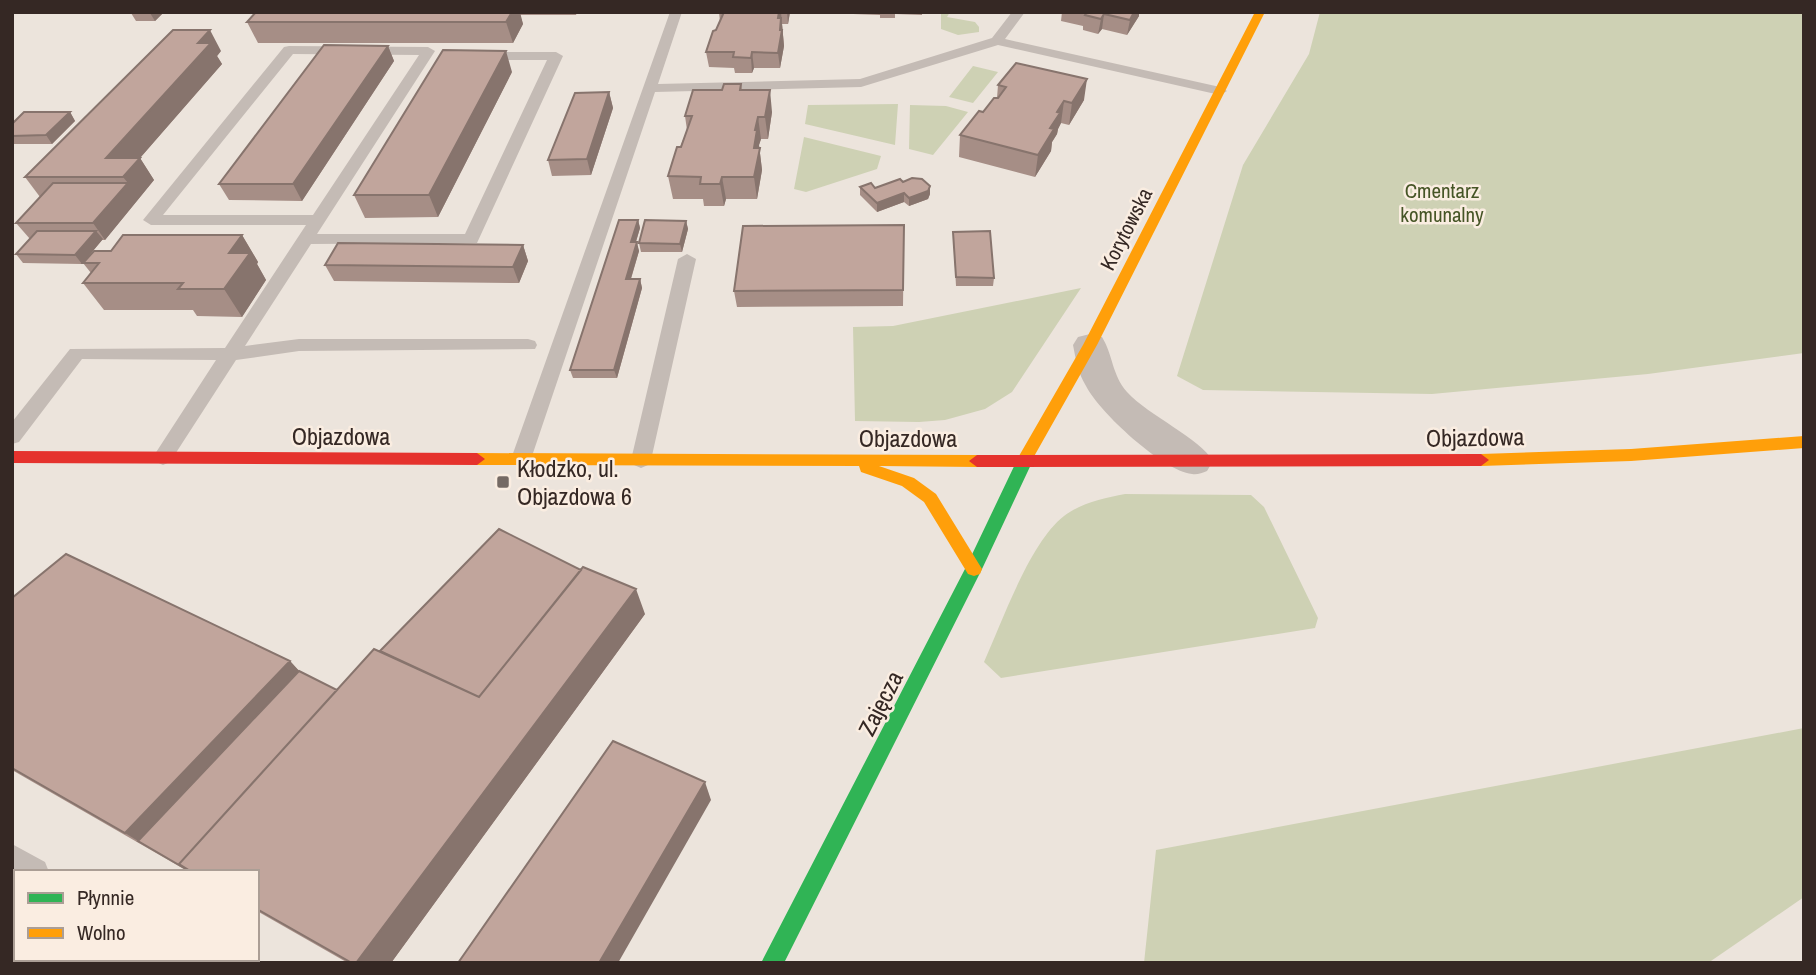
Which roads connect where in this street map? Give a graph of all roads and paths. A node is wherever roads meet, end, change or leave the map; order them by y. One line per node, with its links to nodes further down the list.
1 (676, 12): 6 (lane)
2 (1019, 12): 4 (lane)
3 (1259, 12): 7 (street, Korytowska)
4 (997, 41): 6 (lane); 7 (lane)
5 (464, 56): 9 (lane)
6 (651, 88): 18 (lane)
7 (1220, 91): 12 (street, Korytowska)
8 (317, 220): 8 (lane); 9 (lane)
9 (305, 239): 13 (lane)
10 (687, 259): 19 (lane)
11 (528, 345): 13 (lane)
12 (1090, 345): 21 (street, Korytowska); 22 (street)
13 (230, 355): 14 (lane); 17 (lane)
14 (12, 437)
15 (1804, 442): 22 (street, Objazdowa)
16 (12, 457): 17 (street, Objazdowa)
17 (163, 457): 18 (street, Objazdowa)
18 (521, 459): 19 (street, Objazdowa)
19 (641, 460): 20 (street, Objazdowa)
20 (844, 461): 21 (street, Objazdowa); 23 (street)
21 (1024, 461): 22 (street, Objazdowa); 23 (street, Zajęcza)
22 (1194, 461)
23 (974, 569): 26 (street, Zajęcza)
24 (12, 858): 25 (lane)
25 (32, 870)
26 (772, 963)

